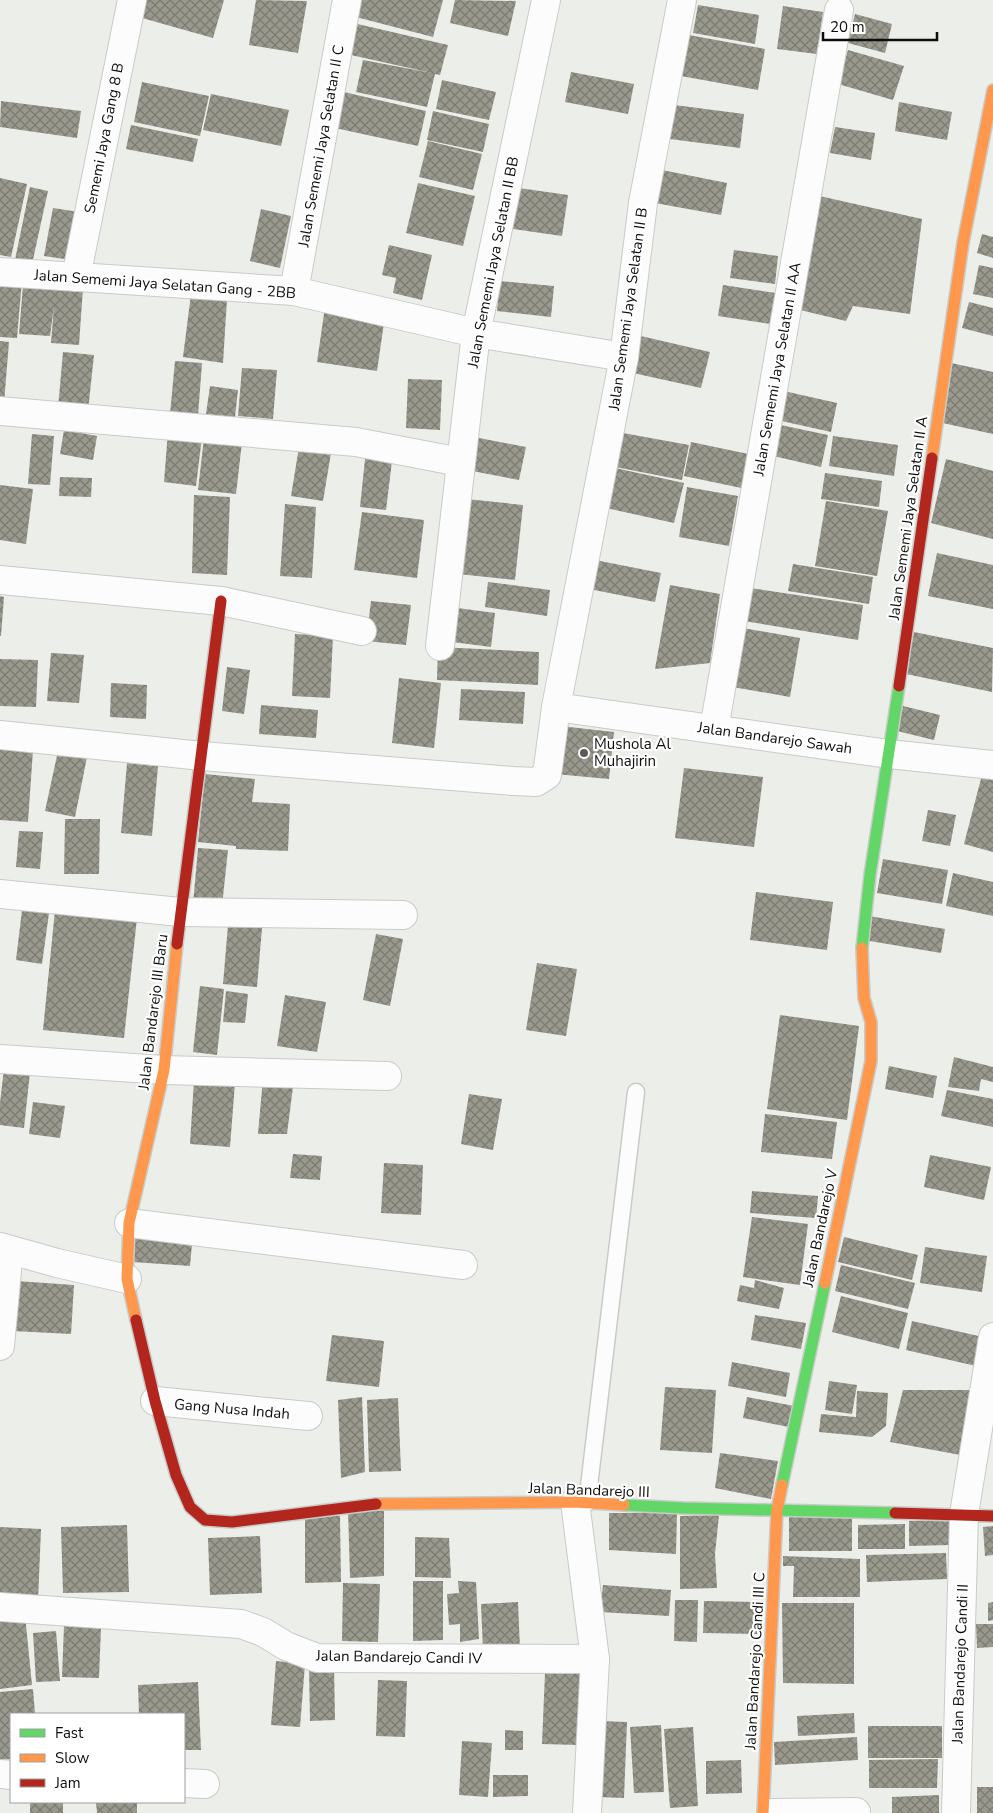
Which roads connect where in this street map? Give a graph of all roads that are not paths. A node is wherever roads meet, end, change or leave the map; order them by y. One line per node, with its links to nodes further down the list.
1 (132, 0): 8 (street, Sememi Jaya Gang 8 B)
2 (347, 0): 9 (street, Jalan Sememi Jaya Selatan II C)
3 (546, 0): 10 (street, Jalan Sememi Jaya Selatan II BB)
4 (682, 0): 11 (street, Jalan Sememi Jaya Selatan II B)
5 (839, 10): 19 (street, Jalan Sememi Jaya Selatan II AA)
6 (993, 90): 21 (street, Jalan Sememi Jaya Selatan II A)
7 (0, 272): 8 (street, Jalan Sememi Jaya Selatan Gang - 2BB)
8 (76, 277): 9 (street, Jalan Sememi Jaya Selatan Gang - 2BB)
9 (294, 291): 10 (street, Jalan Sememi Jaya Selatan Gang - 2BB)
10 (476, 334): 11 (street, Jalan Sememi Jaya Selatan Gang - 2BB); 13 (street, Jalan Sememi Jaya Selatan II BB)
11 (624, 357): 18 (street, Jalan Sememi Jaya Selatan II B)
12 (0, 411): 13 (street)
13 (460, 462): 17 (street, Jalan Sememi Jaya Selatan II BB)
14 (0, 580): 15 (street)
15 (221, 601): 16 (street); 22 (street, Jalan Bandarejo III Baru)
16 (362, 631)
17 (440, 646)
18 (556, 708): 19 (street, Jalan Bandarejo Sawah); 22 (street, Jalan Sememi Jaya Selatan II B)
19 (714, 729): 21 (street, Jalan Bandarejo Sawah)
20 (0, 735): 22 (street, Jalan Sememi Jaya Selatan II B)
21 (889, 754): 23 (street, Jalan Bandarejo Sawah); 27 (street, Jalan Sememi Jaya Selatan II A)
22 (202, 756): 25 (street, Jalan Bandarejo III Baru)
23 (993, 766)
24 (0, 894): 25 (street)
25 (180, 912): 26 (street); 29 (street, Jalan Bandarejo III Baru)
26 (403, 915)
27 (862, 952): 42 (street, Jalan Bandarejo V)
28 (0, 1060): 29 (street)
29 (164, 1070): 30 (street); 32 (street, Jalan Bandarejo III Baru)
30 (387, 1076)
31 (636, 1092): 40 (lane)
32 (130, 1223): 34 (street); 35 (street, Jalan Bandarejo III Baru)
33 (5, 1249): 35 (street); 37 (street)
34 (463, 1265)
35 (127, 1279): 38 (street, Jalan Bandarejo III Baru)
36 (993, 1337): 43 (street, Jalan Bandarejo Candi II)
37 (0, 1346)
38 (155, 1401): 39 (street, Gang Nusa Indah); 41 (street, Jalan Bandarejo III Baru)
39 (308, 1416)
40 (581, 1503): 41 (street, Jalan Bandarejo III); 42 (street, Jalan Bandarejo III); 46 (street)
41 (190, 1507)
42 (778, 1510): 43 (street, Jalan Bandarejo III); 49 (street, Jalan Bandarejo Candi III C)
43 (964, 1514): 44 (street, Jalan Bandarejo III); 51 (street, Jalan Bandarejo Candi II)
44 (993, 1516)
45 (0, 1607): 46 (street, Jalan Bandarejo Candi IV)
46 (595, 1659): 48 (street)
47 (856, 1812): 50 (street)
48 (586, 1813)
49 (763, 1813)
50 (773, 1813)
51 (956, 1813)

